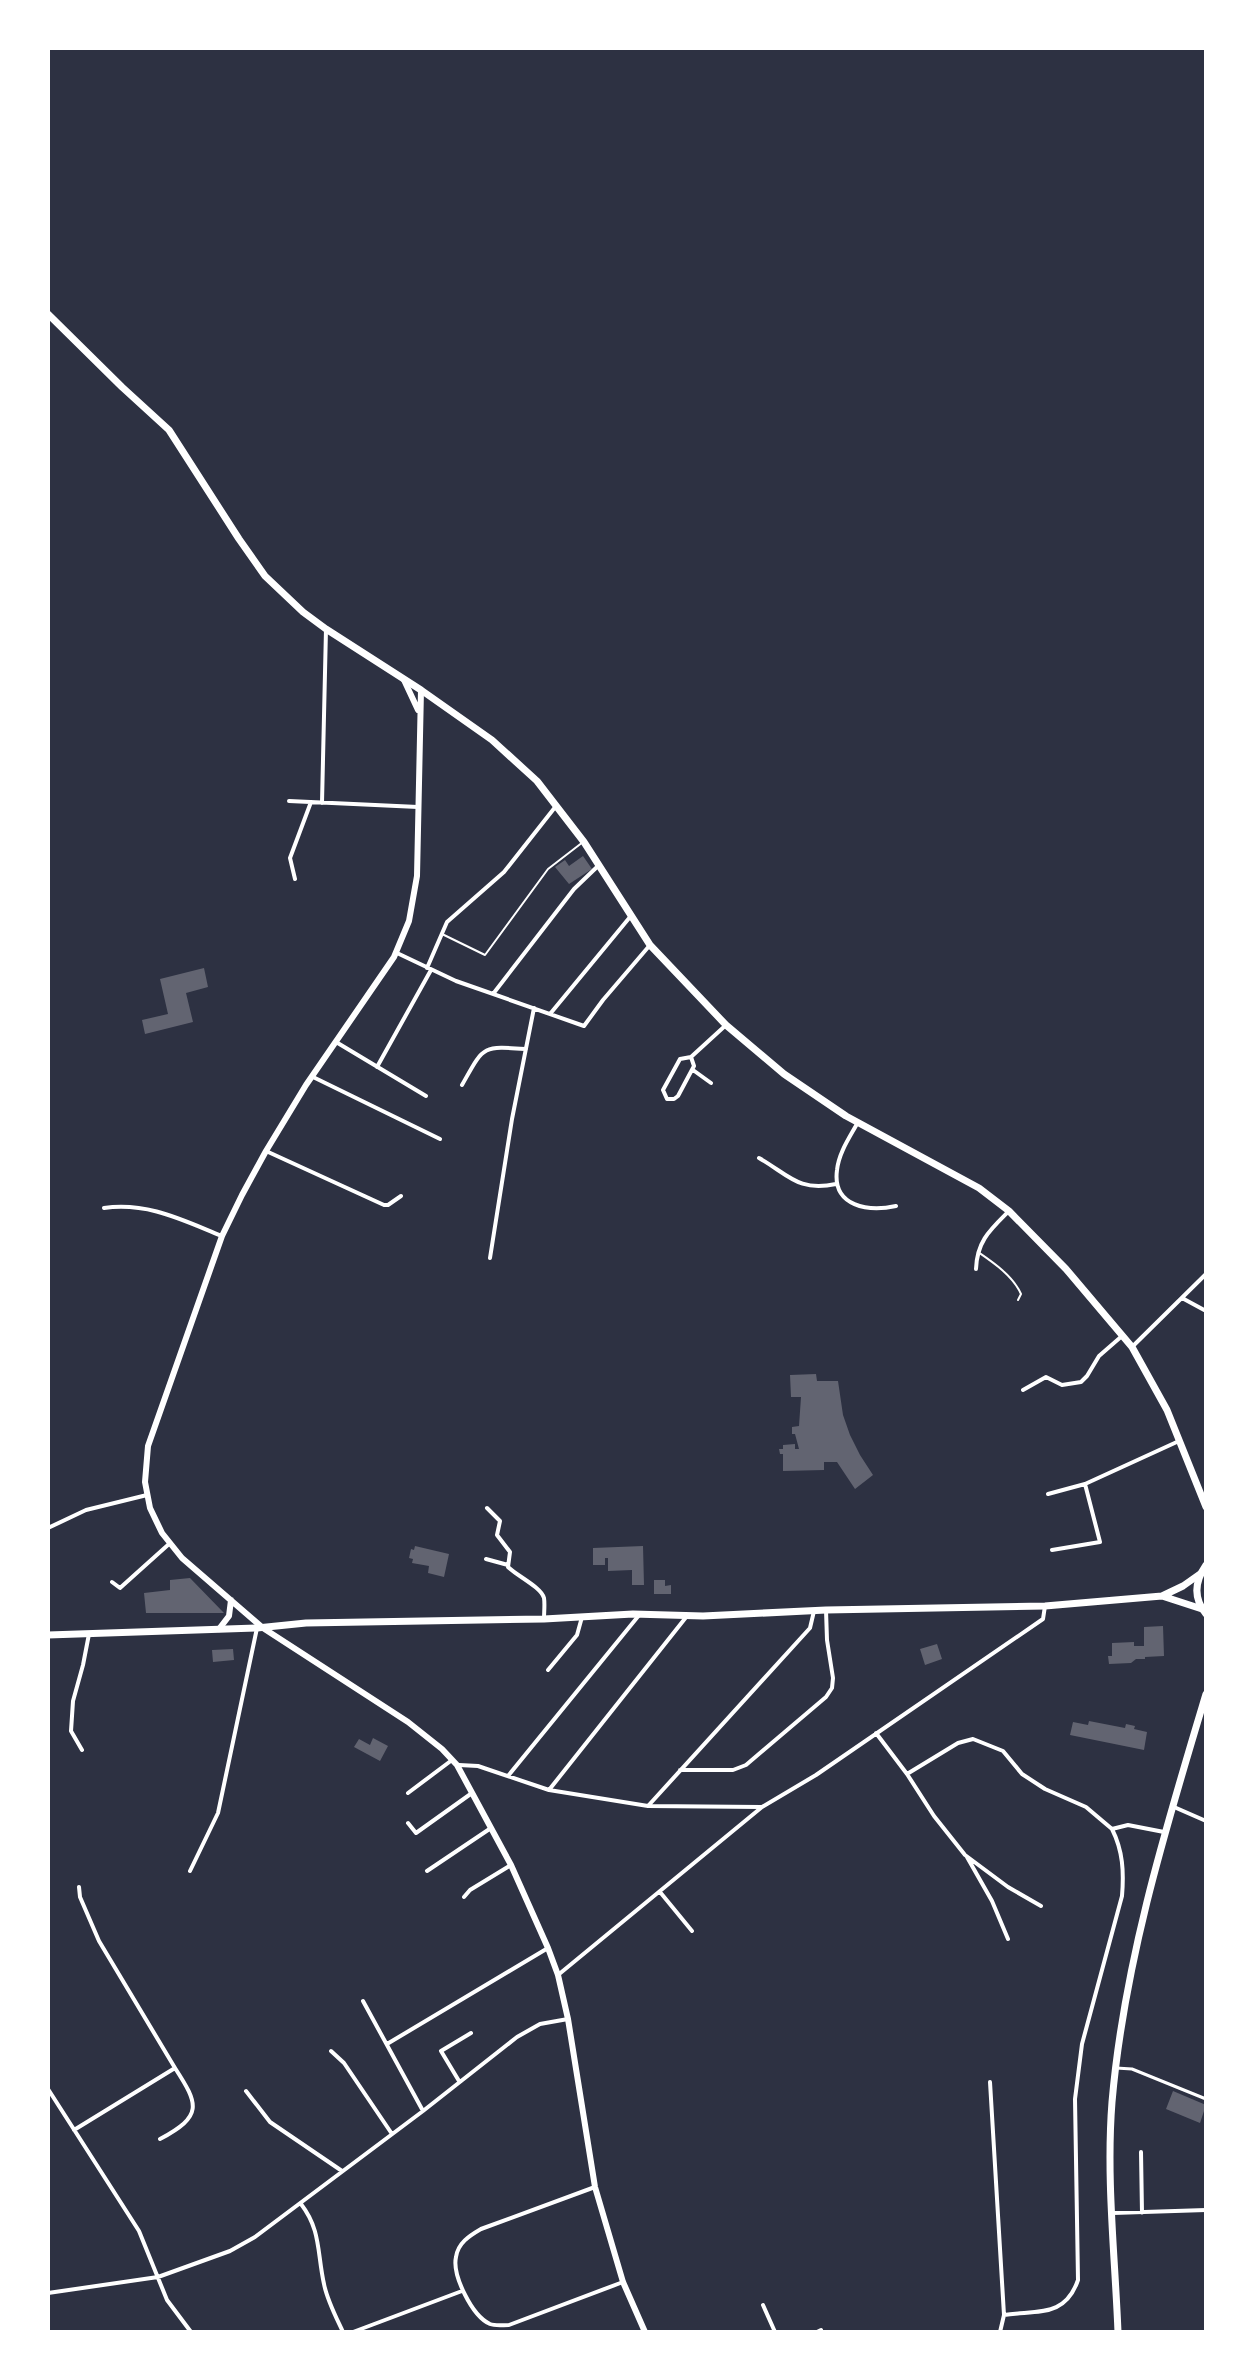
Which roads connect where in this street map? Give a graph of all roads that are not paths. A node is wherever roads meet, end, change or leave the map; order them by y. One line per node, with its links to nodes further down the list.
1 (48, 314): 2 (main road)
2 (326, 629): 3 (main road); 8 (street)
3 (403, 679): 4 (main road); 5 (main road)
4 (421, 690): 5 (main road); 9 (main road)
5 (420, 713): 10 (main road)
6 (289, 801): 7 (street)
7 (311, 802): 8 (street); 13 (street)
8 (322, 803): 10 (street)
9 (557, 805): 11 (main road); 15 (street)
10 (418, 807): 17 (main road)
11 (584, 842): 12 (main road); 15 (lane)
12 (599, 865): 14 (main road); 19 (street)
13 (295, 879)
14 (631, 916): 16 (main road); 21 (street)
15 (442, 934): 18 (street)
16 (650, 945): 21 (street); 22 (main road)
17 (396, 953): 18 (street); 23 (main road)
18 (429, 969): 19 (street); 26 (street)
19 (493, 994): 20 (street)
20 (534, 1008): 21 (street); 24 (street)
21 (550, 1014)
22 (726, 1025): 25 (street); 32 (main road)
23 (336, 1042): 26 (street); 28 (main road)
24 (526, 1049): 30 (street); 43 (street)
25 (691, 1057): 27 (street); 27 (street)
26 (377, 1067): 31 (street)
27 (693, 1070): 29 (street)
28 (312, 1077): 33 (street); 34 (main road)
29 (711, 1083)
30 (462, 1085)
31 (426, 1096)
32 (858, 1122): 36 (street); 40 (main road)
33 (440, 1139)
34 (266, 1151): 37 (street); 41 (main road)
35 (759, 1158): 36 (street)
36 (837, 1183): 38 (street)
37 (401, 1196)
38 (896, 1206)
39 (104, 1208): 41 (street)
40 (1009, 1211): 42 (street); 49 (main road)
41 (222, 1236): 55 (main road)
42 (977, 1251): 44 (street); 47 (lane)
43 (490, 1258)
44 (976, 1269)
45 (1206, 1274): 46 (street)
46 (1182, 1298): 48 (street); 50 (street)
47 (1018, 1300)
48 (1206, 1311)
49 (1122, 1336): 50 (main road); 51 (street)
50 (1132, 1347): 52 (main road)
51 (1023, 1390)
52 (1179, 1441): 53 (street); 56 (main road)
53 (1085, 1484): 54 (street); 60 (street)
54 (1048, 1494)
55 (147, 1495): 58 (street); 59 (main road)
56 (1206, 1507)
57 (487, 1508): 62 (street)
58 (48, 1528)
59 (169, 1544): 65 (street); 67 (main road)
60 (1052, 1550)
61 (486, 1559): 62 (street)
62 (508, 1565): 75 (street)
63 (1206, 1565): 64 (main road)
64 (1200, 1574): 66 (main road); 71 (main road)
65 (112, 1582)
66 (1162, 1596): 68 (main road); 71 (main road)
67 (231, 1600): 76 (main road); 77 (main road)
68 (1045, 1606): 69 (main road); 82 (street)
69 (826, 1610): 70 (main road); 85 (street)
70 (814, 1611): 73 (main road); 85 (street)
71 (1204, 1612)
72 (640, 1614): 73 (main road); 74 (main road); 87 (street)
73 (687, 1616): 88 (street)
74 (582, 1617): 75 (main road); 80 (street)
75 (544, 1619): 76 (main road)
76 (260, 1628): 77 (main road); 84 (main road); 101 (street)
77 (219, 1629): 78 (main road)
78 (89, 1634): 79 (main road); 83 (street)
79 (48, 1635)
80 (548, 1670)
81 (1206, 1694): 93 (main road)
82 (876, 1733): 86 (street); 92 (street)
83 (82, 1750)
84 (454, 1763): 87 (street); 89 (street); 90 (main road)
85 (680, 1770): 91 (street)
86 (907, 1774): 97 (street); 99 (street)
87 (508, 1776): 88 (street)
88 (549, 1790): 91 (street)
89 (408, 1793)
90 (472, 1793): 95 (street); 96 (main road)
91 (648, 1806): 92 (street)
92 (762, 1807): 104 (street)
93 (1174, 1807): 94 (street); 98 (main road)
94 (1206, 1821)
95 (408, 1823)
96 (491, 1828): 100 (main road); 102 (street)
97 (1112, 1829): 98 (street); 139 (street)
98 (1166, 1833): 117 (main road)
99 (965, 1855): 106 (street); 108 (street)
100 (511, 1865): 105 (street); 109 (main road)
101 (190, 1871)
102 (427, 1871)
103 (79, 1887): 116 (street)
104 (660, 1892): 107 (street); 110 (street)
105 (464, 1897)
106 (1041, 1906)
107 (692, 1931)
108 (1008, 1939)
109 (548, 1948): 110 (main road); 114 (street)
110 (558, 1975): 112 (main road)
111 (363, 2001): 114 (street)
112 (568, 2019): 118 (street); 129 (main road)
113 (471, 2033): 118 (street)
114 (387, 2044): 123 (street)
115 (331, 2051): 125 (street)
116 (175, 2068): 124 (street); 126 (street)
117 (1116, 2068): 122 (street); 132 (main road)
118 (460, 2082): 123 (street)
119 (990, 2082): 139 (street)
120 (48, 2089): 124 (street)
121 (246, 2091): 128 (street)
122 (1206, 2099)
123 (423, 2111): 125 (street)
124 (74, 2130): 134 (street)
125 (392, 2134): 128 (street)
126 (160, 2139)
127 (1141, 2152): 133 (street)
128 (342, 2171): 130 (street)
129 (595, 2187): 135 (main road); 136 (street)
130 (301, 2204): 134 (street); 141 (street)
131 (1206, 2210): 133 (street)
132 (1113, 2213): 133 (street); 146 (main road)
133 (1142, 2213)
134 (158, 2277): 137 (street); 140 (street)
135 (623, 2282): 136 (street); 143 (main road)
136 (462, 2291): 142 (street)
137 (48, 2293)
138 (763, 2305): 144 (street)
139 (1004, 2315): 145 (street)
140 (191, 2332)
141 (343, 2332)
142 (353, 2332)
143 (645, 2332)
144 (775, 2332)
145 (1000, 2332)
146 (1118, 2332)

